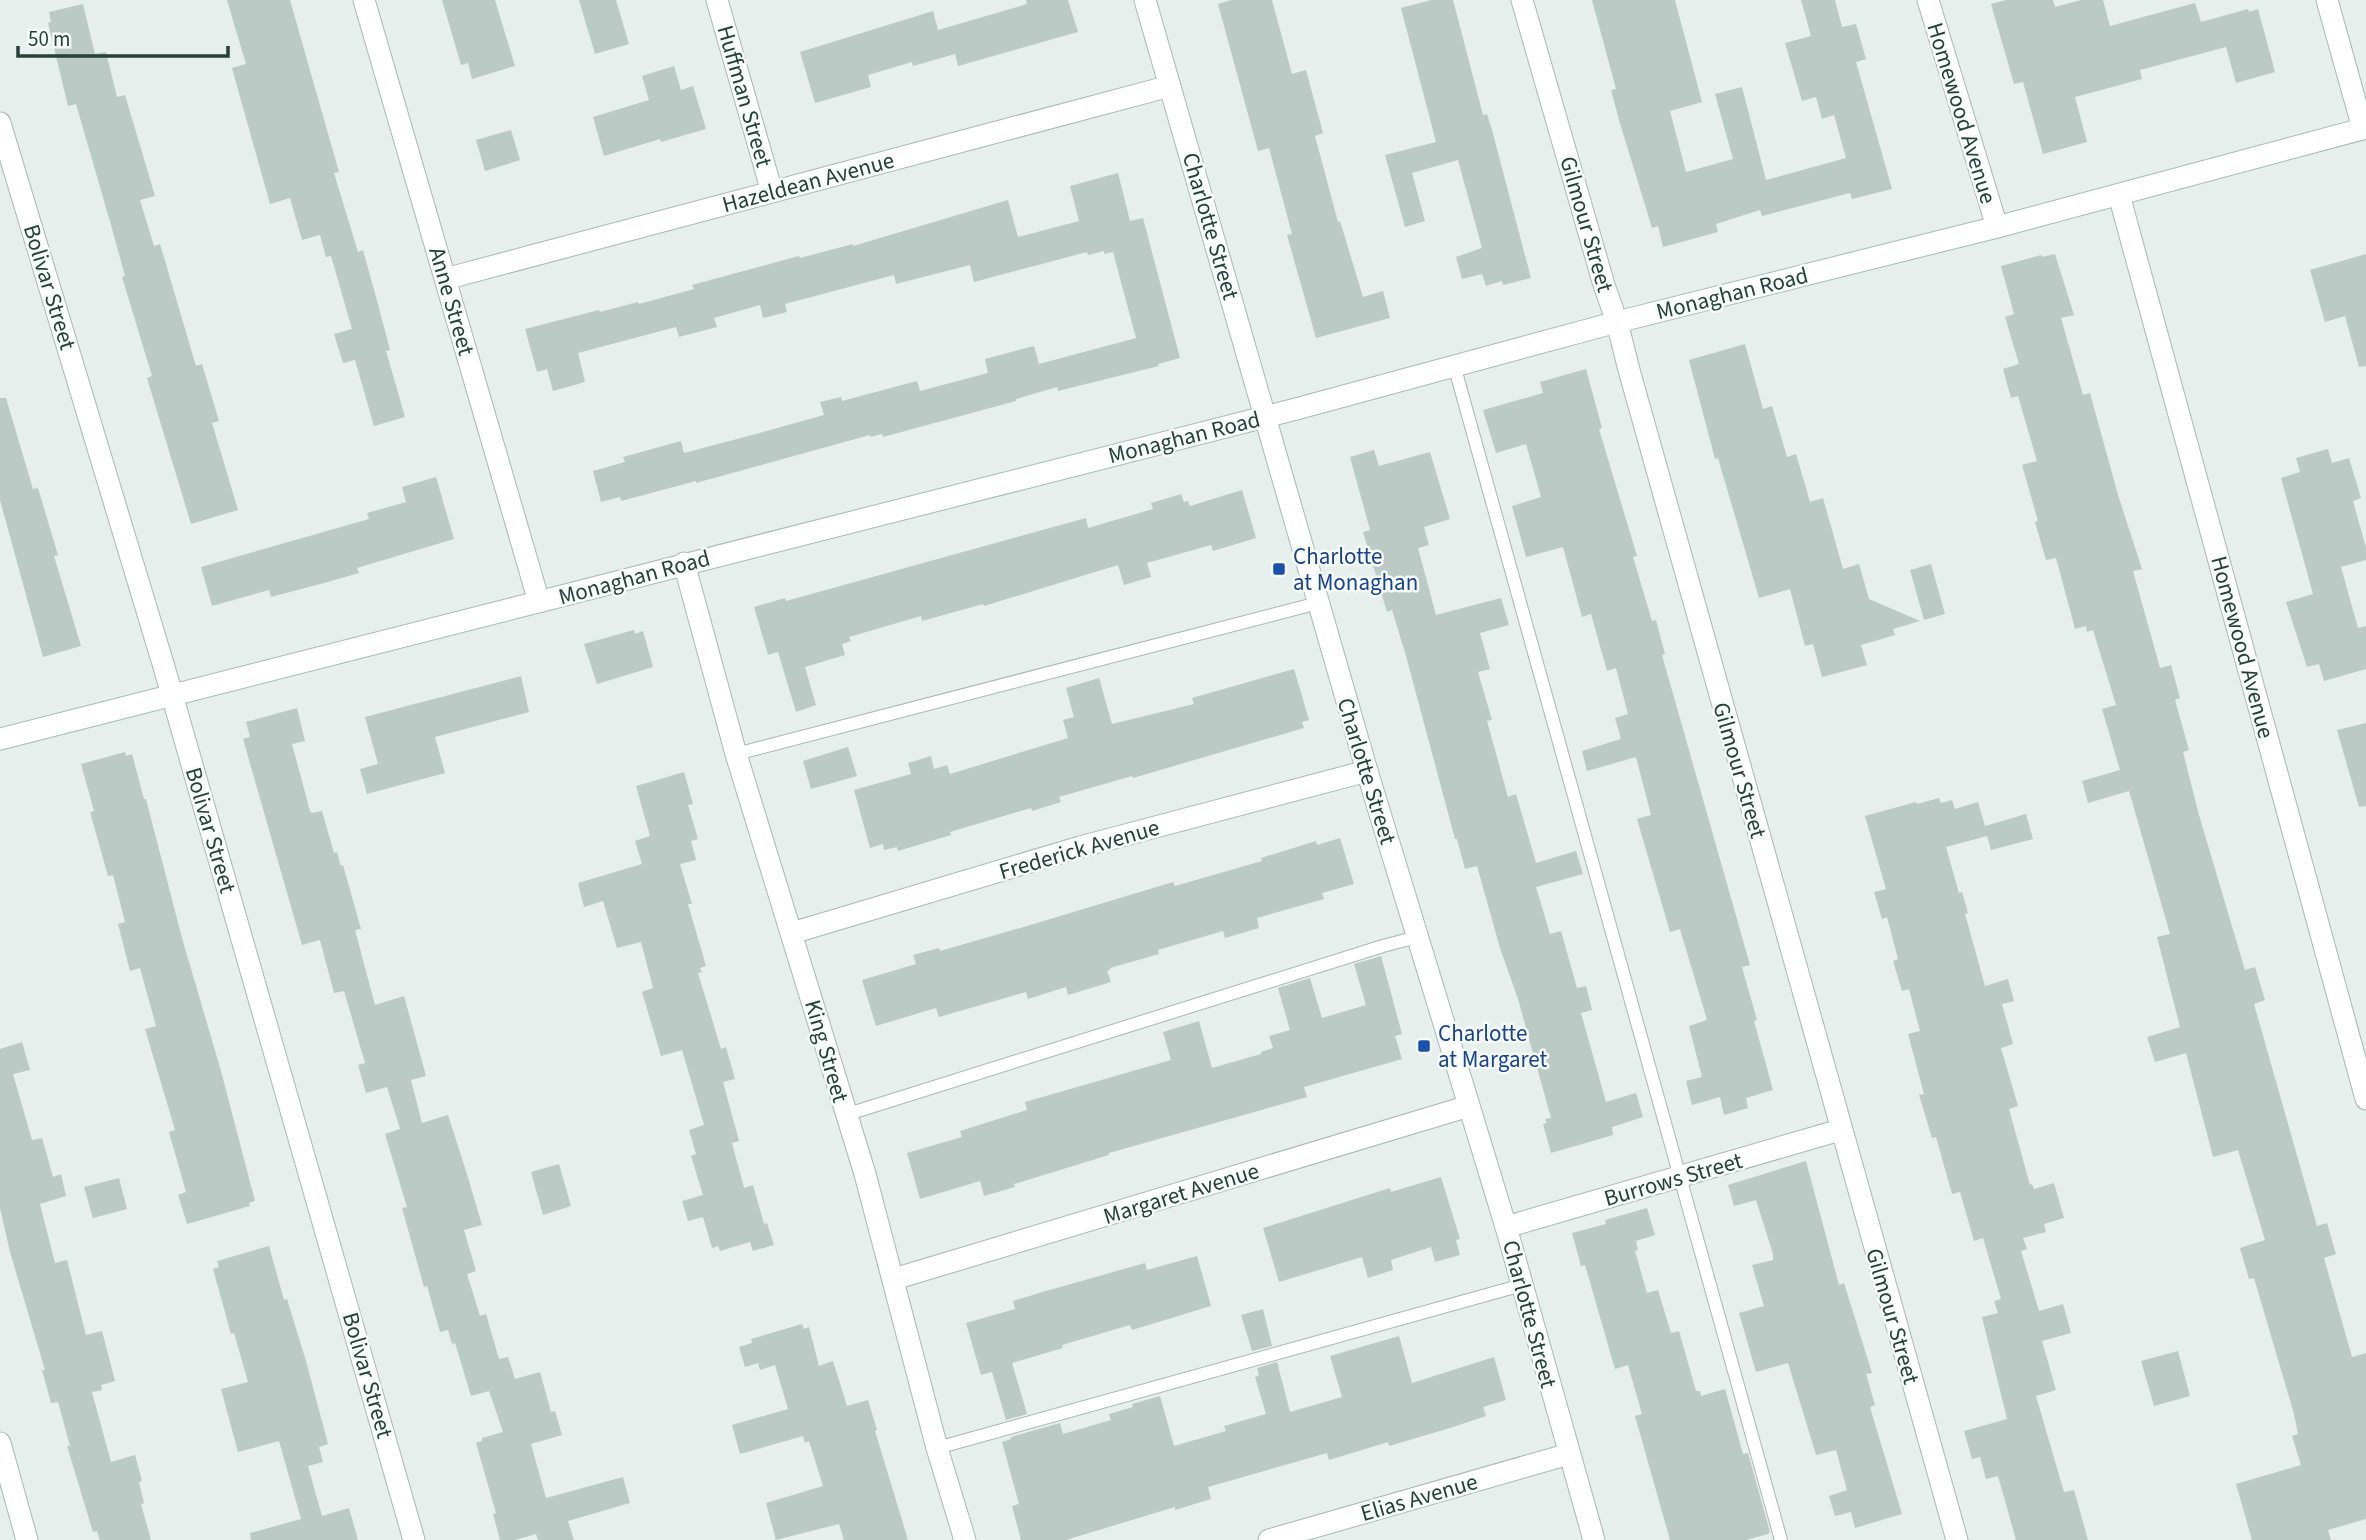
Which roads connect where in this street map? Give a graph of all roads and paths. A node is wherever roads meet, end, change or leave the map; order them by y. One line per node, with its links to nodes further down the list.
1 (364, 0): 13 (street, Anne Street)
2 (716, 0): 10 (street, Huffman Street)
3 (1145, 0): 7 (street, Charlotte Street)
4 (1522, 0): 14 (street, Gilmour Street)
5 (1928, 0): 12 (street, Homewood Avenue)
6 (2327, 0): 9 (street)
7 (1170, 86): 10 (street, Hazeldean Avenue); 16 (street, Charlotte Street)
8 (0, 123): 20 (street, Bolivar Street)
9 (2364, 128): 11 (street, Monaghan Road)
10 (772, 192): 13 (street, Hazeldean Avenue)
11 (2119, 195): 12 (street, Monaghan Road); 26 (street, Homewood Avenue)
12 (1997, 227): 14 (street, Monaghan Road)
13 (445, 279): 18 (street, Anne Street)
14 (1617, 322): 15 (street, Monaghan Road); 29 (street, Gilmour Street)
15 (1454, 365): 16 (street, Monaghan Road); 30 (lane)
16 (1265, 416): 17 (street, Monaghan Road); 19 (street, Charlotte Street)
17 (684, 563): 18 (street, Monaghan Road); 22 (street, King Street)
18 (539, 602): 20 (street, Monaghan Road)
19 (1318, 603): 22 (lane); 23 (street, Charlotte Street)
20 (171, 696): 21 (street, Monaghan Road); 38 (street, Bolivar Street)
21 (0, 739)
22 (736, 754): 24 (street, King Street)
23 (1367, 771): 24 (street, Frederick Avenue); 25 (street, Charlotte Street)
24 (792, 933): 28 (street, King Street)
25 (1417, 937): 27 (street, Charlotte Street); 28 (lane)
26 (2366, 1100)
27 (1469, 1106): 31 (street, Charlotte Street); 32 (street, Margaret Avenue)
28 (845, 1115): 32 (street, King Street)
29 (1840, 1130): 30 (street, Burrows Street); 43 (street, Gilmour Street)
30 (1681, 1177): 31 (street, Burrows Street); 42 (lane)
31 (1506, 1227): 33 (street, Charlotte Street)
32 (894, 1279): 35 (street, King Street)
33 (1522, 1285): 35 (lane); 36 (street, Charlotte Street)
34 (0, 1443): 37 (street)
35 (937, 1448): 39 (street, King Street)
36 (1569, 1454): 40 (street, Elias Avenue); 41 (street, Charlotte Street)
37 (27, 1540)
38 (414, 1540)
39 (965, 1540)
40 (1269, 1540)
41 (1594, 1540)
42 (1781, 1540)
43 (1957, 1540)

